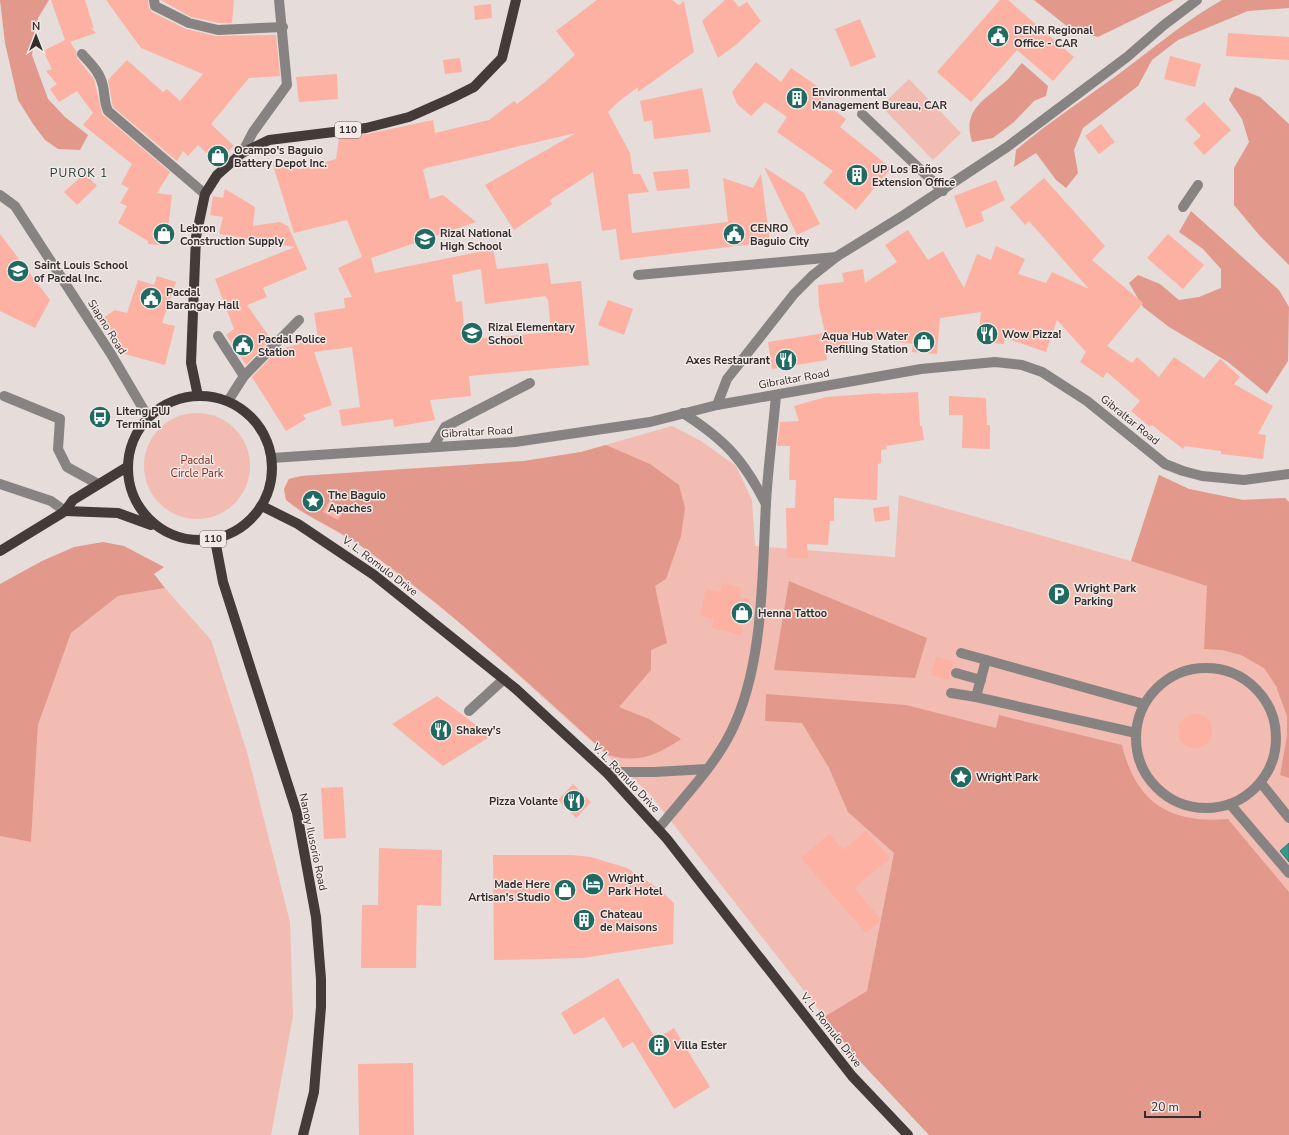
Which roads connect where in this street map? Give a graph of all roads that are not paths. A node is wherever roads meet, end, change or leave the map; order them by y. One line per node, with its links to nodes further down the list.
1 (154, 0): 5 (street)
2 (279, 0): 5 (street)
3 (516, 0): 8 (main road, 110)
4 (1197, 0): 10 (street)
5 (283, 27): 8 (street)
6 (82, 54): 11 (street)
7 (862, 114): 10 (street)
8 (242, 153): 11 (main road, 110)
9 (1198, 185): 13 (street)
10 (943, 190): 14 (street)
11 (205, 194): 22 (main road, 110)
12 (0, 195): 26 (street, Siapno Road)
13 (1183, 207)
14 (836, 257): 15 (street); 24 (street)
15 (638, 275)
16 (299, 320): 18 (street)
17 (218, 336): 18 (street)
18 (244, 376): 23 (street)
19 (530, 383): 27 (street)
20 (776, 395): 24 (street, Gibraltar Road); 30 (street, Gibraltar Road); 33 (street)
21 (4, 396): 32 (street)
22 (198, 396): 23 (main road, 110); 26 (main road, 110)
23 (228, 401): 28 (main road, 110)
24 (717, 405): 25 (street, Gibraltar Road)
25 (683, 413): 27 (street, Gibraltar Road); 33 (street)
26 (148, 417): 29 (main road, 110)
27 (433, 447): 28 (street, Gibraltar Road)
28 (272, 458): 34 (main road, 110)
29 (127, 467): 32 (main road); 36 (main road, 110)
30 (1289, 474)
31 (0, 484): 35 (street)
32 (98, 484): 35 (main road)
33 (766, 504): 49 (street)
34 (262, 506): 37 (main road, 110); 42 (main road, V. L. Romulo Drive)
35 (65, 511): 36 (main road, 110); 38 (main road)
36 (155, 526): 37 (main road, 110)
37 (215, 540): 56 (main road, Nanoy Ilusorio Road)
38 (0, 551)
39 (961, 653): 40 (street)
40 (986, 660): 43 (street); 46 (street)
41 (956, 673): 43 (street)
42 (504, 679): 47 (street); 50 (main road, V. L. Romulo Drive)
43 (981, 680): 45 (street)
44 (951, 693): 45 (street)
45 (976, 697): 48 (street)
46 (1144, 704): 48 (street); 51 (street)
47 (469, 711)
48 (1136, 733): 52 (street)
49 (707, 769): 50 (street); 54 (street)
50 (606, 772): 54 (main road, V. L. Romulo Drive)
51 (1261, 783): 52 (street); 53 (street)
52 (1230, 804): 55 (street)
53 (1289, 818)
54 (658, 829): 57 (main road, V. L. Romulo Drive)
55 (1289, 873)
56 (303, 1135)
57 (908, 1135)

